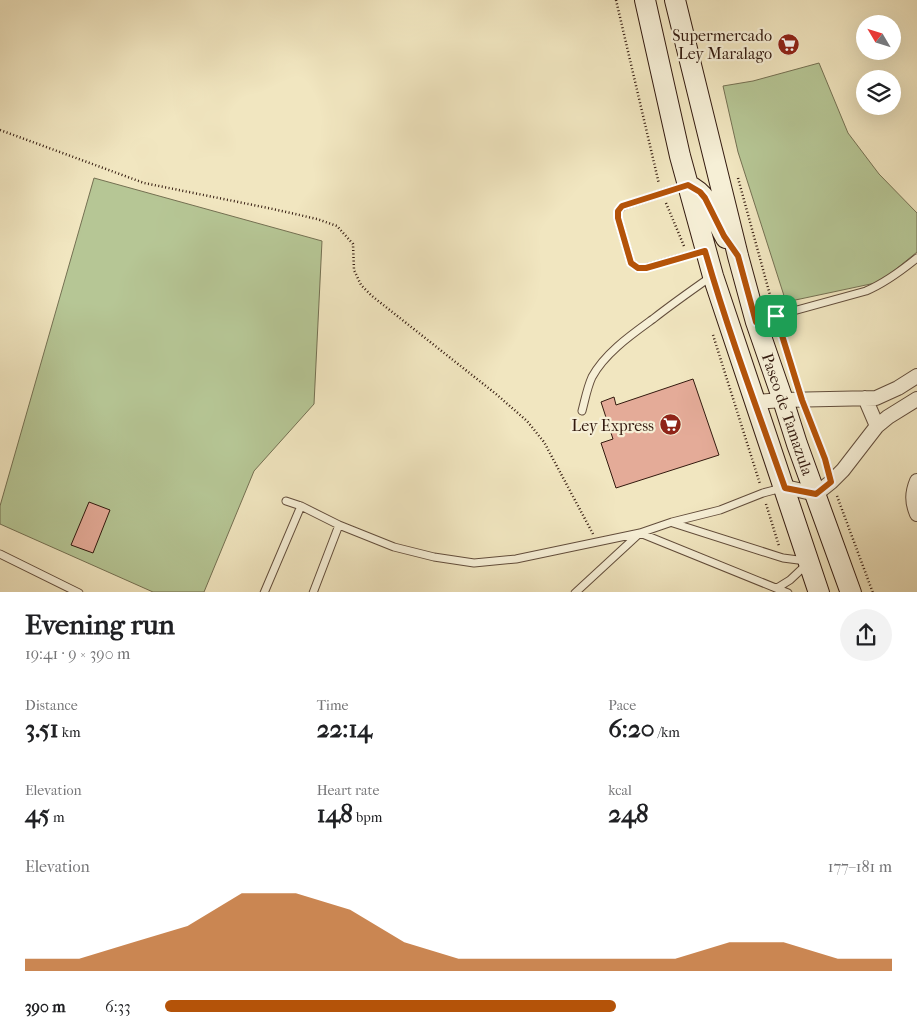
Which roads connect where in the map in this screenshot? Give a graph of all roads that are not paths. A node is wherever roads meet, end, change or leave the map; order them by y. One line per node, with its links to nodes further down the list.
1 (645, 0): 3 (main road, Paseo de Tamazula)
2 (675, 0): 5 (main road, Paseo de Tamazula)
3 (688, 185): 4 (main road, Paseo de Tamazula); 4 (lane); 5 (main road)
4 (705, 251): 7 (main road, Paseo de Tamazula)
5 (738, 256): 8 (main road, Paseo de Tamazula)
6 (917, 258): 8 (lane)
7 (713, 276): 13 (main road, Paseo de Tamazula); 14 (lane)
8 (756, 322): 12 (main road, Paseo de Tamazula)
9 (917, 377): 10 (street)
10 (865, 398): 12 (street); 15 (street)
11 (917, 399): 15 (street)
12 (793, 400): 13 (street); 18 (main road, Paseo de Tamazula)
13 (755, 402): 17 (main road, Paseo de Tamazula)
14 (582, 411)
15 (877, 426): 18 (street)
16 (917, 481): 21 (street)
17 (785, 488): 18 (street); 22 (lane); 26 (main road, Paseo de Tamazula)
18 (816, 494): 34 (main road, Paseo de Tamazula)
19 (286, 501): 20 (lane)
20 (301, 506): 23 (lane); 29 (lane)
21 (917, 514)
22 (672, 522): 24 (lane); 26 (lane)
23 (339, 525): 24 (lane); 30 (lane)
24 (640, 533): 27 (lane); 31 (lane)
25 (0, 554): 28 (lane)
26 (809, 562): 27 (lane); 33 (main road, Paseo de Tamazula)
27 (777, 588): 32 (lane)
28 (79, 592)
29 (264, 592)
30 (313, 592)
31 (575, 592)
32 (788, 592)
33 (819, 592)
34 (851, 592)

